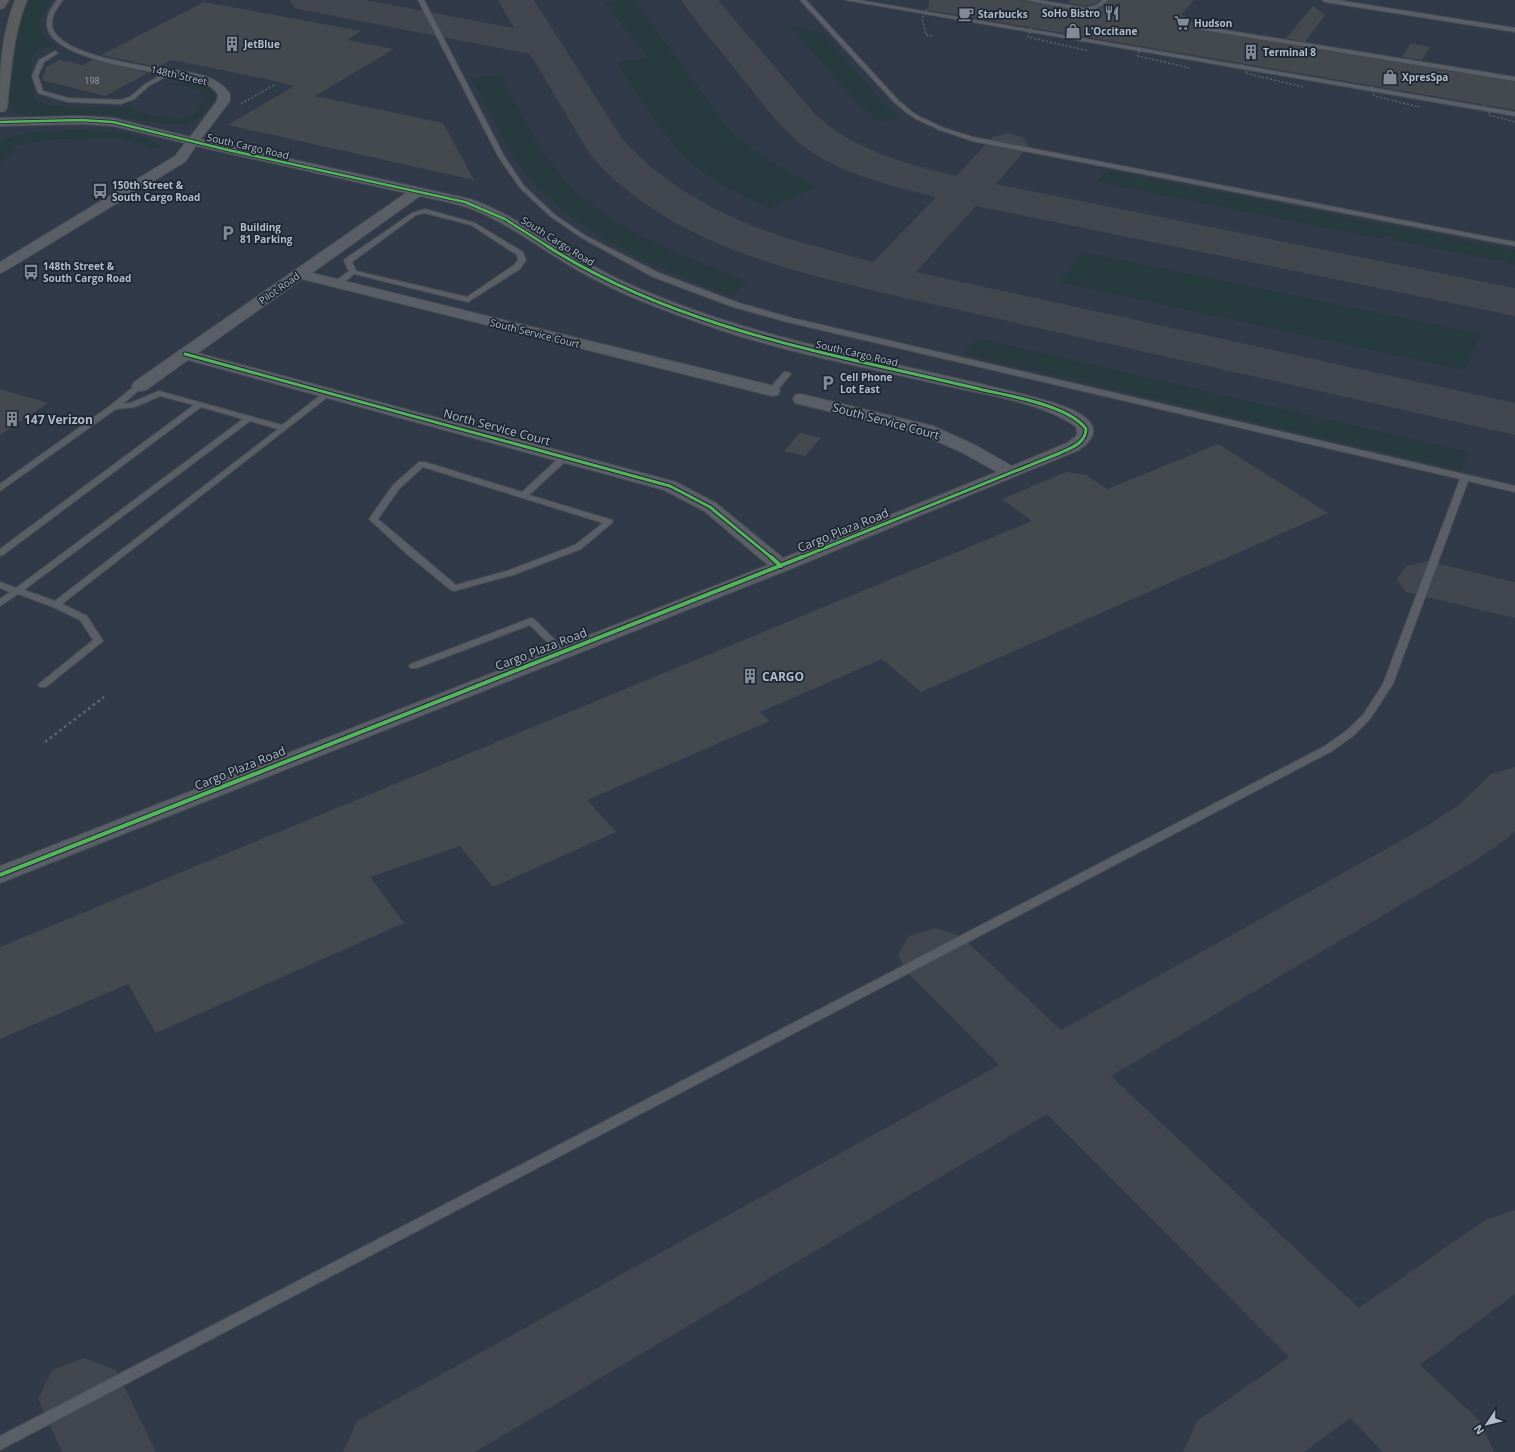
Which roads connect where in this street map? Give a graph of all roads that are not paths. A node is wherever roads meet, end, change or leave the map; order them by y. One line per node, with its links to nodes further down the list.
1 (3, 0): 11 (highway)
2 (21, 0): 17 (highway)
3 (60, 0): 15 (lane, 148th Street)
4 (422, 0): 42 (lane)
5 (803, 0): 24 (lane)
6 (848, 0): 10 (lane)
7 (1029, 0): 8 (lane)
8 (1105, 0)
9 (1325, 0): 13 (lane)
10 (856, 1): 18 (lane)
11 (0, 5)
12 (1200, 28): 16 (lane)
13 (1515, 30)
14 (55, 53): 15 (lane)
15 (169, 73): 22 (street, 148th Street)
16 (1515, 80)
17 (0, 108)
18 (1515, 114)
19 (0, 122): 21 (street, South Cargo Road)
20 (0, 130): 21 (street, South Cargo Road)
21 (142, 130): 22 (street, South Cargo Road)
22 (193, 141): 23 (street, South Cargo Road); 25 (street, 148th Street)
23 (418, 191): 27 (street, Pilot Road); 39 (street, South Cargo Road)
24 (1515, 244)
25 (0, 268)
26 (353, 272): 26 (lane); 28 (lane)
27 (299, 274): 28 (street, South Service Court); 29 (street, Pilot Road)
28 (337, 284): 32 (street, South Service Court)
29 (185, 354): 31 (street, Pilot Road); 33 (street, North Service Court)
30 (787, 374): 32 (lane)
31 (140, 386): 36 (lane)
32 (772, 391)
33 (330, 392): 38 (lane); 40 (street, North Service Court)
34 (801, 399): 41 (street, South Service Court)
35 (199, 405): 36 (lane); 37 (lane); 46 (lane)
36 (114, 407): 43 (lane)
37 (249, 418): 38 (lane); 49 (lane)
38 (284, 428): 51 (lane)
39 (1086, 436): 41 (street, Cargo Plaza Road)
40 (565, 457): 45 (lane); 47 (street, North Service Court)
41 (1011, 473): 47 (street, Cargo Plaza Road)
42 (1465, 477): 44 (lane); 56 (lane)
43 (0, 488)
44 (1515, 489)
45 (524, 495): 45 (lane)
46 (0, 553)
47 (781, 566): 52 (street, Cargo Plaza Road)
48 (0, 585): 49 (lane)
49 (17, 591): 50 (lane); 51 (lane)
50 (0, 603)
51 (56, 605): 54 (lane)
52 (562, 652): 53 (lane); 55 (street, Cargo Plaza Road)
53 (414, 666)
54 (43, 685)
55 (0, 874)
56 (0, 1443)

